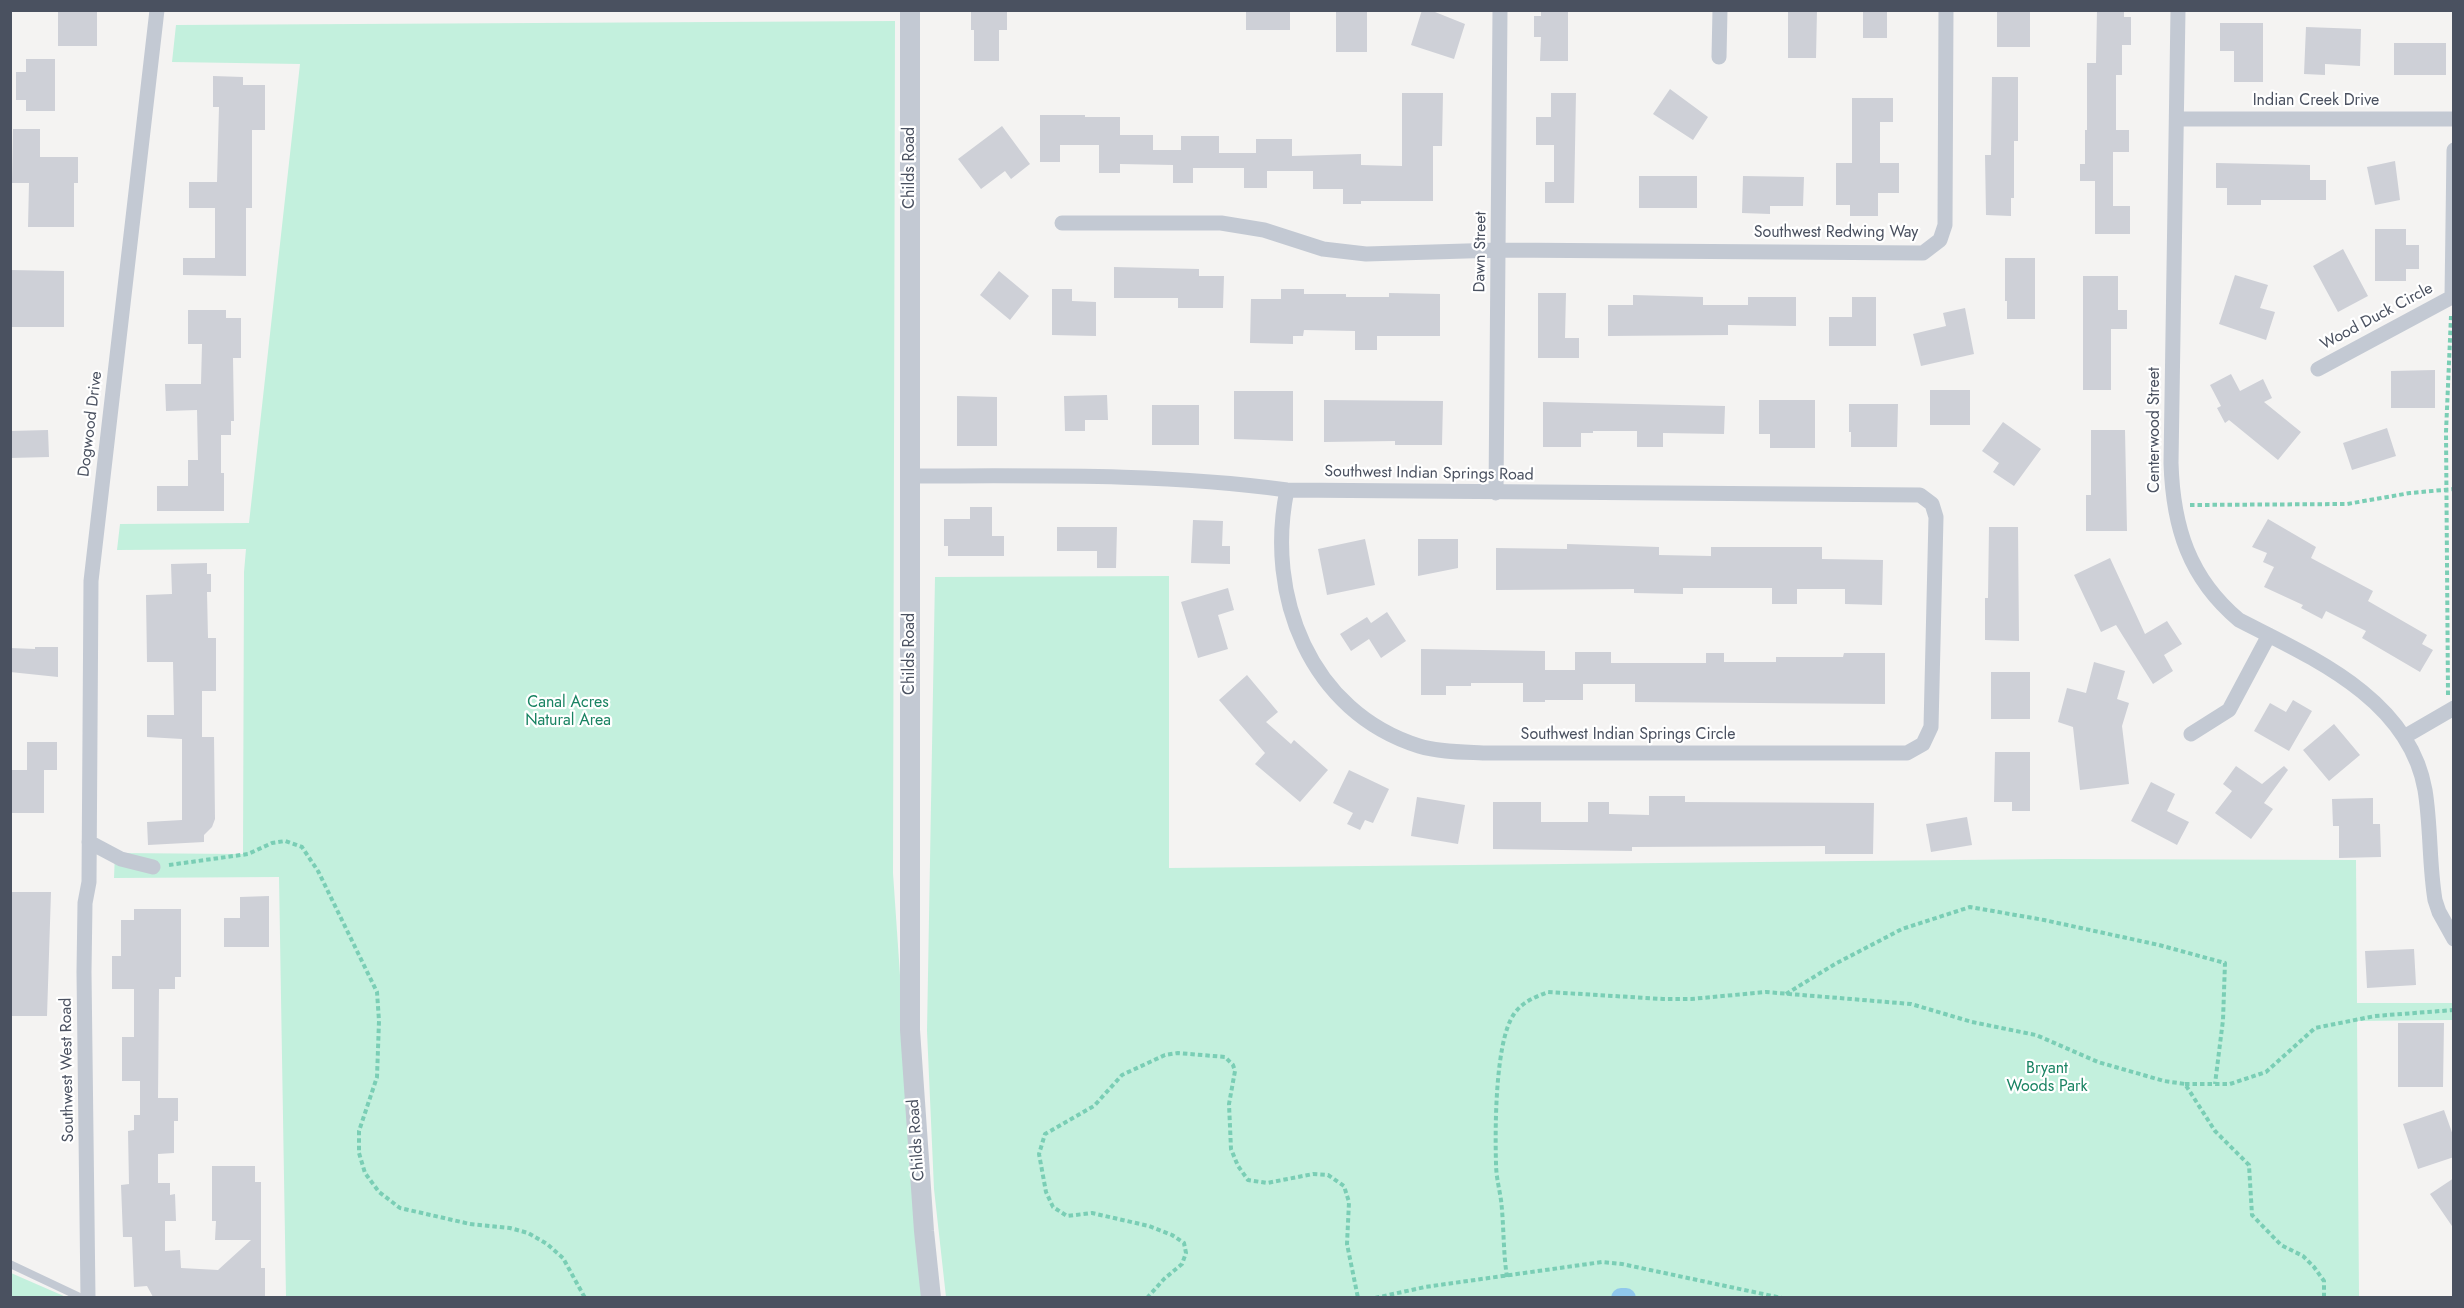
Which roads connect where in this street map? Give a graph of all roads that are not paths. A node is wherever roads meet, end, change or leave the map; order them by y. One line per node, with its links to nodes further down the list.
1 (157, 10): 23 (street, Dogwood Drive)
2 (910, 10): 15 (street, Childs Road)
3 (1500, 10): 12 (street, Dawn Street)
4 (1720, 10): 7 (street)
5 (1946, 10): 12 (street, Southwest Redwing Way)
6 (2178, 10): 8 (street, Centerwood Street)
7 (1719, 57)
8 (2178, 119): 9 (street, Indian Creek Drive); 19 (street, Centerwood Street)
9 (2454, 119)
10 (2454, 150): 13 (street)
11 (1062, 223): 12 (street, Southwest Redwing Way)
12 (1499, 250): 17 (street, Dawn Street)
13 (2453, 297): 14 (street, Wood Duck Circle)
14 (2318, 369)
15 (909, 476): 16 (street, Southwest Indian Springs Road); 29 (street, Childs Road)
16 (1287, 490): 17 (street, Southwest Indian Springs Road); 18 (street, Southwest Indian Springs Circle)
17 (1496, 493): 18 (street, Southwest Indian Springs Road)
18 (1936, 517)
19 (2269, 635): 21 (street); 22 (street, Centerwood Street)
20 (2451, 710): 22 (street)
21 (2191, 734)
22 (2404, 737): 25 (street, Centerwood Street)
23 (89, 842): 24 (street); 28 (street, Southwest West Road)
24 (153, 867)
25 (2454, 939)
26 (10, 1264): 27 (lane)
27 (82, 1298)
28 (88, 1298)
29 (931, 1298)

